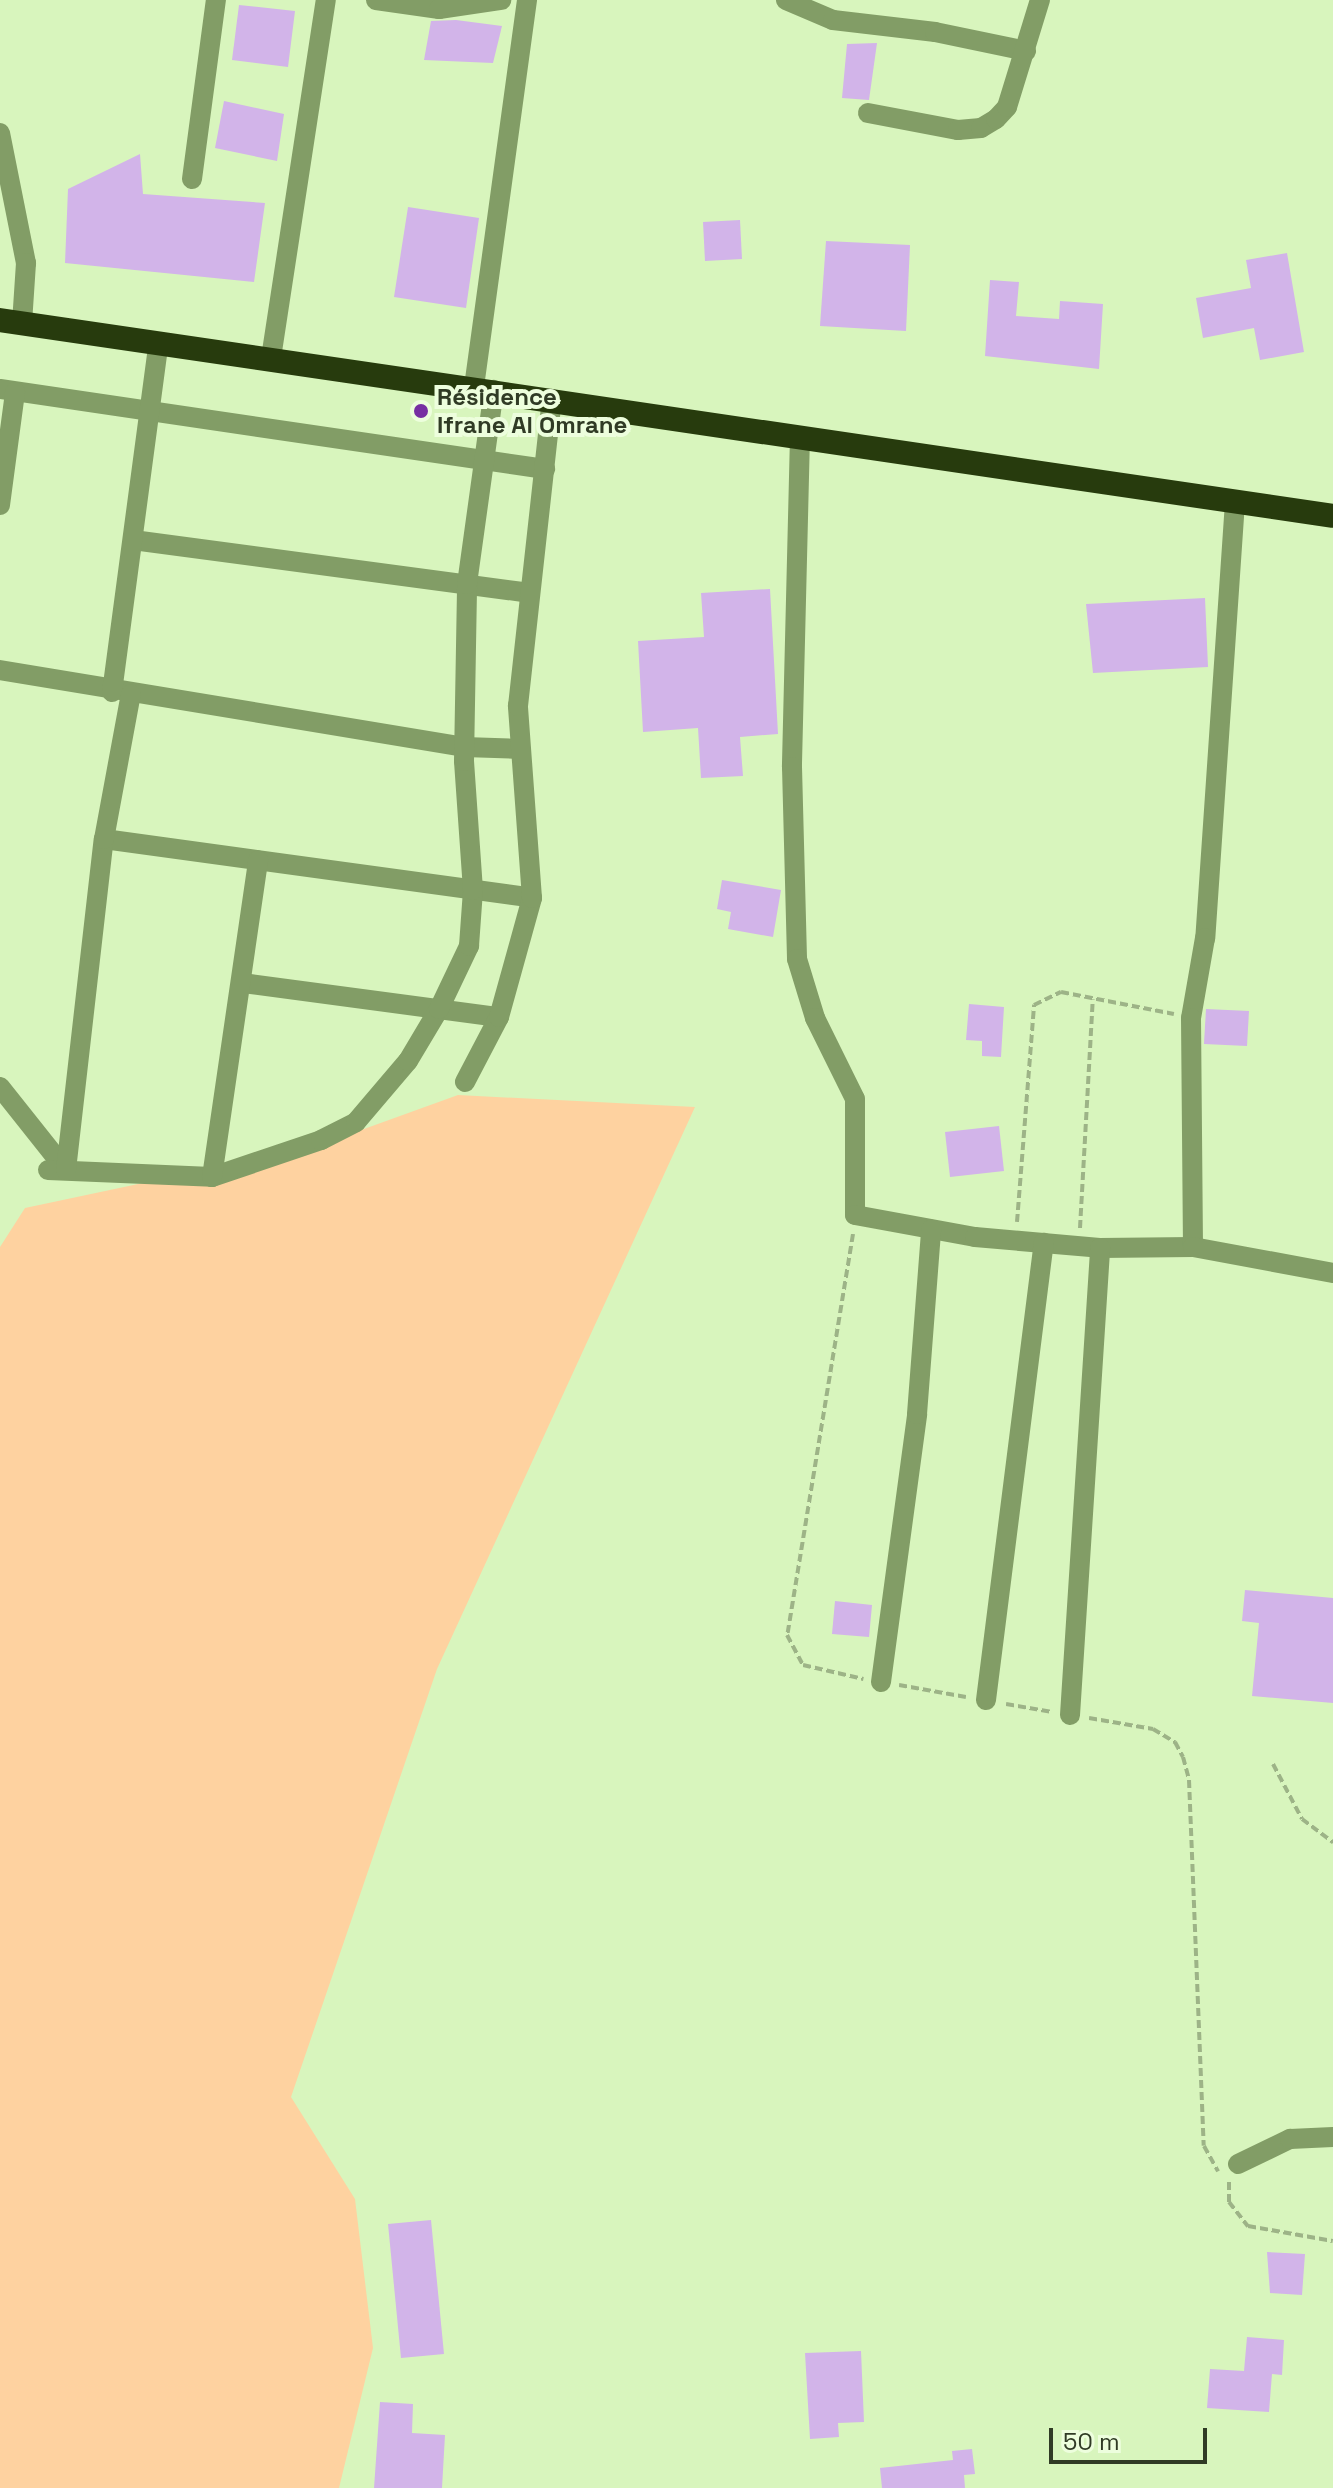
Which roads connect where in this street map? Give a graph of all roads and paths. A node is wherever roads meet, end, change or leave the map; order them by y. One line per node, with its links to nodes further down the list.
1 (216, 0): 11 (street)
2 (326, 0): 14 (street)
3 (376, 0): 4 (street)
4 (501, 0)
5 (527, 0): 15 (street)
6 (786, 0): 8 (street)
7 (1040, 0): 8 (street)
8 (1026, 51): 9 (street)
9 (868, 113)
10 (0, 133): 12 (street)
11 (192, 179)
12 (11, 322): 13 (highway)
13 (159, 342): 14 (highway); 18 (street)
14 (271, 358): 15 (highway)
15 (484, 389): 17 (highway); 20 (street)
16 (8, 391): 18 (street); 23 (street)
17 (552, 399): 19 (highway); 21 (street)
18 (150, 413): 20 (street); 25 (street)
19 (800, 436): 22 (highway); 46 (street)
20 (484, 460): 21 (street); 26 (street)
21 (545, 469): 27 (street)
22 (1235, 502): 24 (highway); 40 (street)
23 (0, 505)
24 (1333, 516)
25 (133, 540): 26 (street); 29 (street)
26 (467, 584): 27 (street); 30 (street)
27 (528, 593): 31 (street)
28 (0, 670): 29 (street)
29 (122, 693): 30 (street); 32 (street)
30 (464, 747): 31 (street); 34 (street)
31 (520, 749): 35 (street)
32 (104, 839): 33 (street); 44 (street)
33 (258, 860): 34 (street); 36 (street)
34 (473, 890): 35 (street); 38 (street)
35 (532, 898): 39 (street)
36 (243, 983): 38 (street); 45 (street)
37 (1093, 999): 40 (path); 47 (path); 49 (path)
38 (439, 1009): 39 (street); 45 (street)
39 (499, 1017): 41 (street)
40 (1191, 1018): 50 (street)
41 (465, 1082)
42 (0, 1087): 43 (street)
43 (9, 1109): 44 (street)
44 (57, 1170): 45 (street)
45 (212, 1177)
46 (931, 1230): 47 (street); 52 (street)
47 (1015, 1241): 48 (street)
48 (1044, 1243): 49 (street); 53 (street)
49 (1090, 1247): 50 (street); 54 (street)
50 (1193, 1247): 51 (street)
51 (1333, 1273)
52 (881, 1682)
53 (986, 1700)
54 (1070, 1715)
55 (1273, 1764): 56 (path)
56 (1333, 1842)
57 (1333, 2137): 58 (street)
58 (1238, 2164): 59 (path)
59 (1333, 2241)

